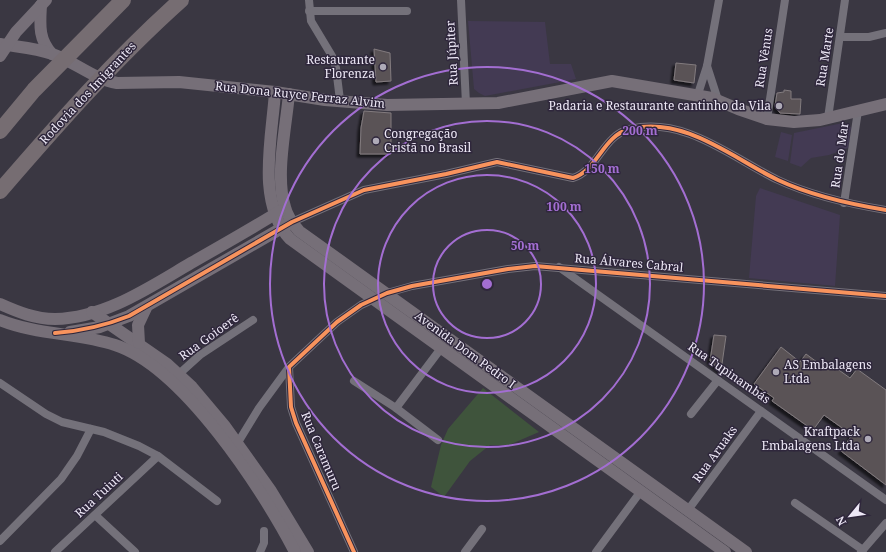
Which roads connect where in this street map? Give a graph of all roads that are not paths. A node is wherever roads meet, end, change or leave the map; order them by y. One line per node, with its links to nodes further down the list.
1 (181, 0): 28 (highway, Rodovia dos Imigrantes)
2 (309, 0): 9 (street)
3 (461, 0): 22 (street, Rua Júpiter)
4 (719, 0): 16 (street)
5 (785, 0): 26 (street, Rua Vênus)
6 (845, 0): 12 (street, Rua Marte)
7 (44, 2): 13 (street); 14 (street)
8 (119, 4): 27 (highway)
9 (309, 11): 10 (street); 20 (street)
10 (407, 11)
11 (886, 33): 12 (street)
12 (840, 37): 25 (street, Rua Marte)
13 (4, 44): 14 (street, Rua Dona Ruyce Ferraz Alvim); 15 (street)
14 (52, 54): 17 (street, Rua Dona Ruyce Ferraz Alvim)
15 (0, 56)
16 (707, 66): 19 (street); 21 (street)
17 (275, 92): 18 (street, Rua Dona Ruyce Ferraz Alvim); 32 (street, Avenida Dom Pedro I)
18 (289, 94): 20 (street, Rua Dona Ruyce Ferraz Alvim); 30 (street, Avenida Dom Pedro I)
19 (698, 94): 21 (street, Rua Dona Ruyce Ferraz Alvim); 22 (street, Rua Dona Ruyce Ferraz Alvim)
20 (340, 100): 22 (street, Rua Dona Ruyce Ferraz Alvim)
21 (718, 100): 26 (street, Rua Dona Ruyce Ferraz Alvim)
22 (466, 104)
23 (886, 104): 24 (street, Rua Dona Ruyce Ferraz Alvim)
24 (858, 111): 25 (street, Rua Dona Ruyce Ferraz Alvim); 29 (street, Rua do Mar)
25 (828, 118): 26 (street, Rua Dona Ruyce Ferraz Alvim)
26 (767, 119)
27 (0, 131)
28 (0, 191)
29 (844, 203): 31 (street); 33 (street)
30 (285, 209): 32 (street); 33 (street, Avenida Dom Pedro I)
31 (886, 210)
32 (274, 215): 34 (street, Avenida Dom Pedro I); 41 (street)
33 (292, 222): 34 (street); 36 (street, Avenida Dom Pedro I)
34 (280, 229): 38 (street, Avenida Dom Pedro I); 40 (street)
35 (558, 267): 36 (street, Rua Álvares Cabral); 37 (street, Rua Álvares Cabral); 50 (street, Rua Tupinambás)
36 (387, 293): 38 (street, Rua Álvares Cabral); 59 (street, Avenida Dom Pedro I)
37 (886, 296)
38 (374, 298): 47 (street, Avenida Dom Pedro I); 48 (street)
39 (0, 304): 41 (street)
40 (146, 308): 44 (street); 46 (street)
41 (92, 312): 44 (street)
42 (0, 320): 45 (street)
43 (253, 320): 49 (street, Rua Goioerê)
44 (108, 325): 45 (street); 46 (street)
45 (55, 333): 76 (street)
46 (138, 343): 49 (street)
47 (442, 347): 53 (street); 59 (street, Avenida Dom Pedro I)
48 (289, 366): 58 (street); 78 (street, Rua Caramuru)
49 (180, 374): 58 (street)
50 (718, 380): 54 (street, Rua Tupinambás); 55 (street)
51 (354, 381): 53 (street)
52 (0, 384): 56 (street)
53 (396, 408): 57 (street)
54 (762, 411): 62 (street, Rua Tupinambás); 65 (street, Rua Aruaks)
55 (691, 414)
56 (92, 429): 60 (street); 70 (street)
57 (438, 440)
58 (237, 444): 77 (street)
59 (588, 446): 61 (street, Avenida Dom Pedro I); 65 (street, Avenida Dom Pedro I)
60 (158, 456): 63 (street); 66 (street, Rua Tuiuti)
61 (641, 491): 80 (street); 81 (street, Avenida Dom Pedro I)
62 (886, 500)
63 (217, 501)
64 (795, 503): 72 (street)
65 (688, 510): 71 (street, Avenida Dom Pedro I)
66 (95, 515): 73 (street, Rua Tuiuti); 74 (street)
67 (886, 523): 72 (street)
68 (482, 529): 79 (street)
69 (264, 531): 75 (street)
70 (0, 541)
71 (741, 551)
72 (862, 551)
73 (55, 552)
74 (135, 552)
75 (260, 552)
76 (295, 552)
77 (308, 552)
78 (354, 552)
79 (465, 552)
80 (596, 552)
81 (725, 552)

